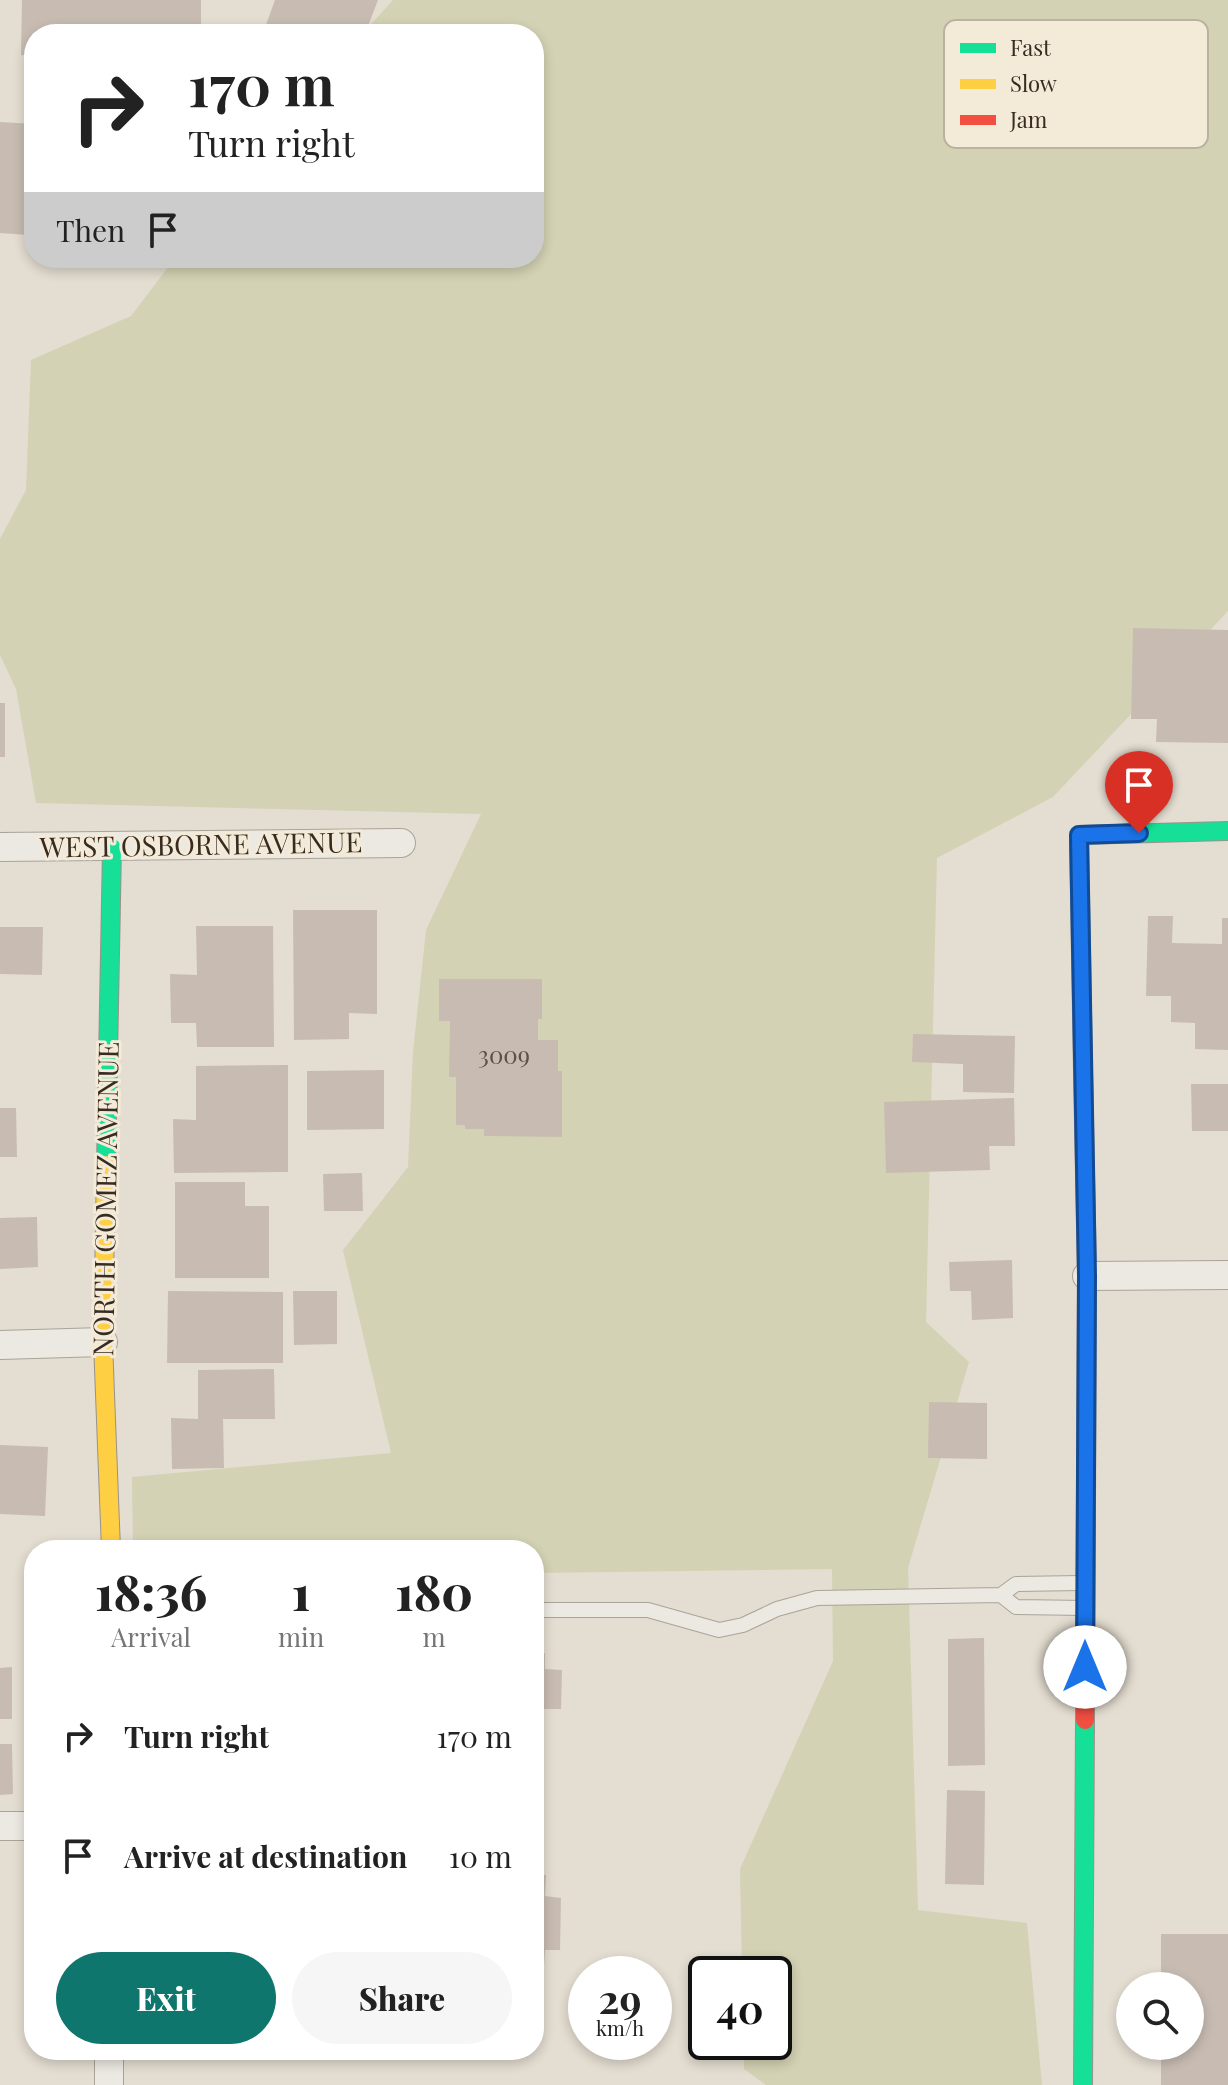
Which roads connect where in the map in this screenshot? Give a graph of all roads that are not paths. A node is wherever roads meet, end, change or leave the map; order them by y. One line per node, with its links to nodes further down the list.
1 (1228, 831): 6 (street)
2 (401, 843): 4 (street, WEST OSBORNE AVENUE)
3 (0, 847): 4 (street, WEST OSBORNE AVENUE)
4 (112, 848): 7 (street, NORTH GOMEZ AVENUE)
5 (1228, 1275): 6 (street)
6 (1087, 1276): 10 (street)
7 (103, 1342): 8 (street); 9 (street, NORTH GOMEZ AVENUE)
8 (0, 1345)
9 (111, 1540)
10 (1086, 1582): 11 (lane); 12 (street)
11 (1001, 1595): 12 (lane); 13 (lane)
12 (1086, 1608): 18 (street)
13 (544, 1610)
14 (0, 1826): 15 (street)
15 (24, 1826)
16 (109, 2060): 17 (street)
17 (109, 2085)
18 (1083, 2085)

